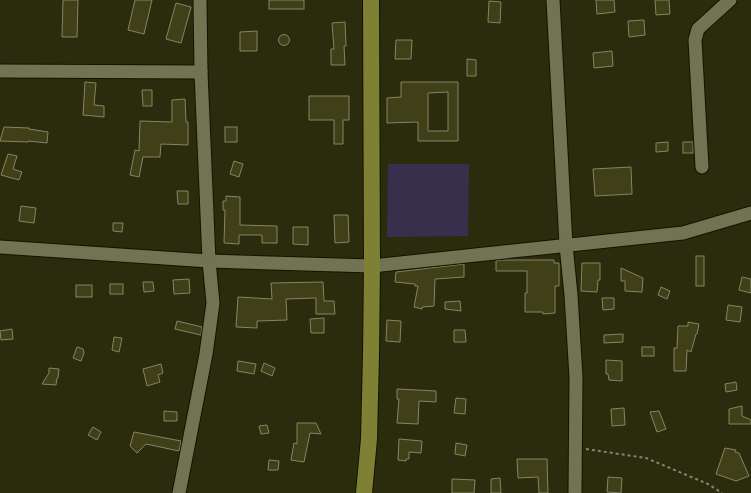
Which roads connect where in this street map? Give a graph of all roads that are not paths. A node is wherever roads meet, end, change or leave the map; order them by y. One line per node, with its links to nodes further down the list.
1 (200, 0): 6 (street)
2 (371, 0): 12 (main road)
3 (553, 0): 9 (street)
4 (730, 0): 7 (street)
5 (0, 71): 6 (street)
6 (201, 72): 11 (street)
7 (702, 167)
8 (751, 213): 9 (street)
9 (566, 245): 12 (street); 15 (street)
10 (0, 246): 11 (street)
11 (209, 261): 12 (street); 13 (street)
12 (372, 266): 14 (main road)
13 (179, 493)
14 (364, 493)
15 (575, 493)

